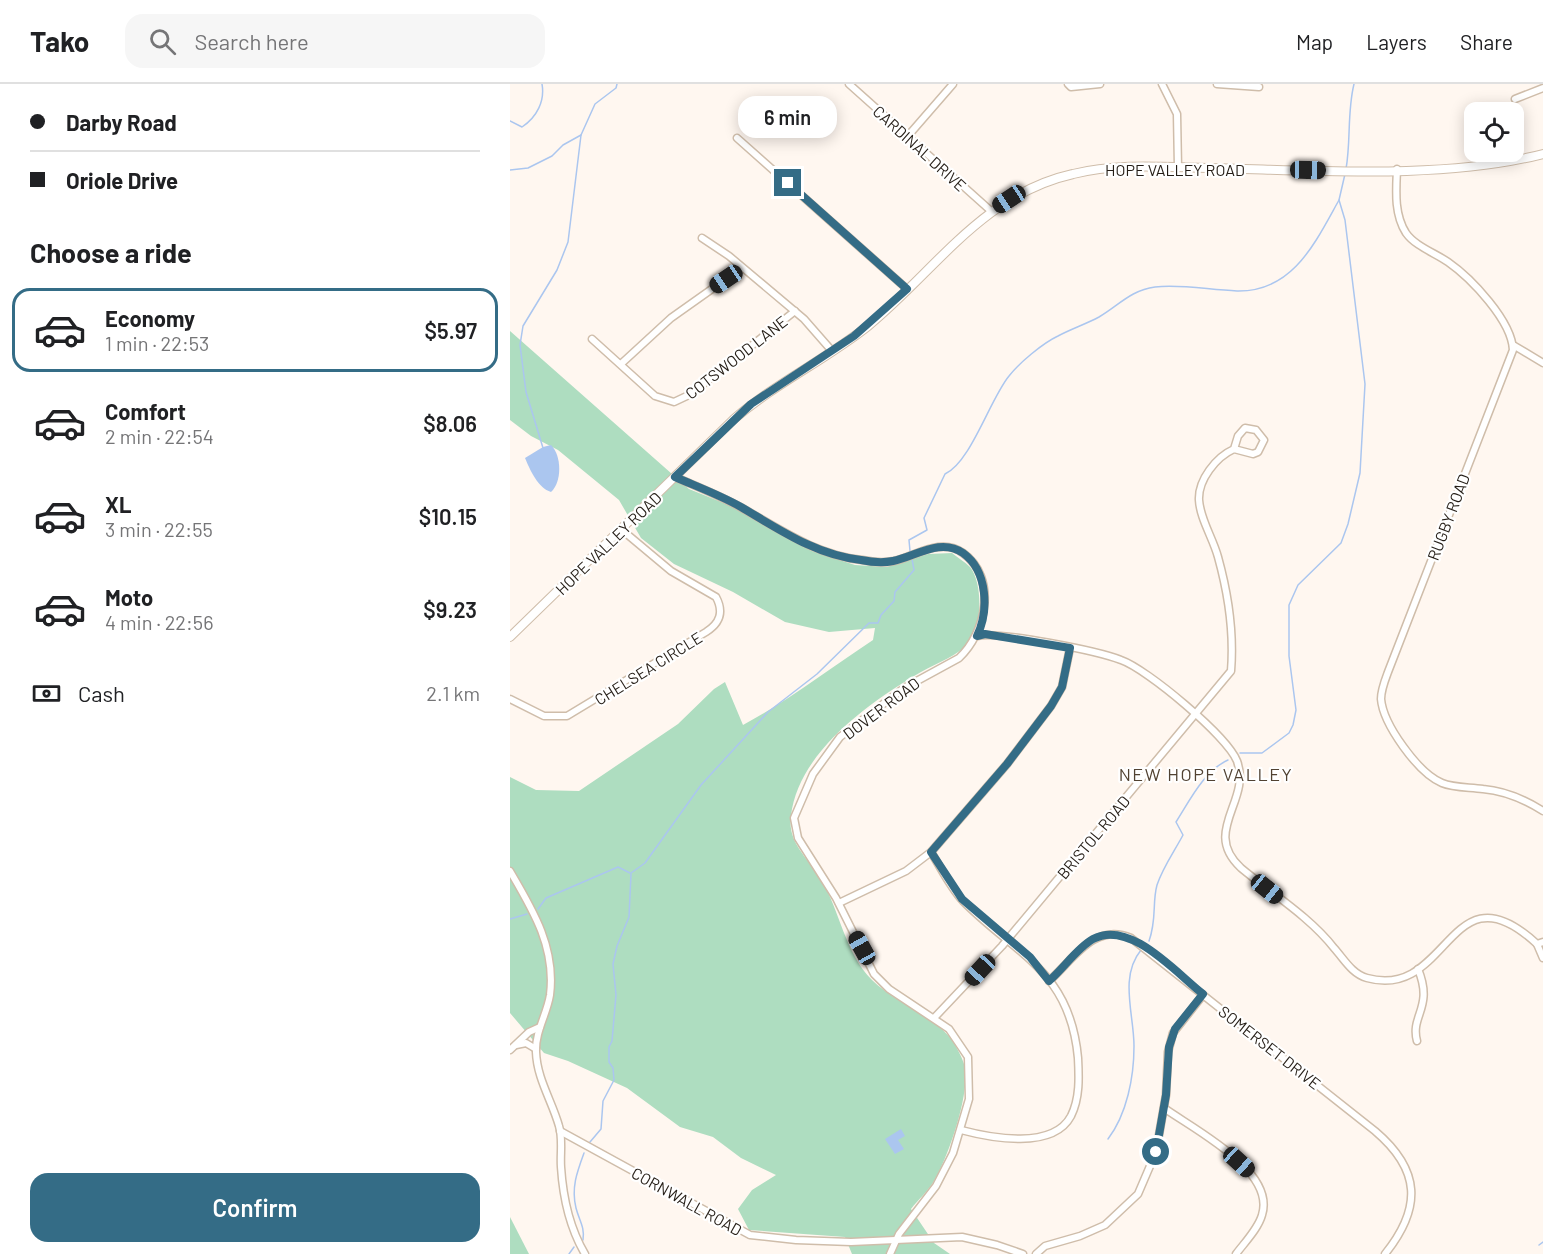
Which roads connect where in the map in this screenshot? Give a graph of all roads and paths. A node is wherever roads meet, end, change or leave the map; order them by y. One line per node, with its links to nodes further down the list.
1 (849, 84): 12 (street, CARDINAL DRIVE)
2 (953, 84): 12 (street)
3 (1068, 84): 4 (street)
4 (1100, 84)
5 (1217, 84): 7 (street)
6 (1164, 85): 15 (street)
7 (1229, 85): 8 (street)
8 (1259, 87)
9 (1542, 89): 10 (street); 11 (street)
10 (1543, 97)
11 (1515, 99)
12 (907, 137): 17 (street, CARDINAL DRIVE)
13 (736, 138): 20 (street)
14 (1543, 154): 16 (main road, HOPE VALLEY ROAD)
15 (1178, 168): 16 (main road, HOPE VALLEY ROAD); 17 (main road, HOPE VALLEY ROAD)
16 (1397, 169): 23 (street)
17 (991, 211): 20 (main road, HOPE VALLEY ROAD)
18 (702, 238): 19 (street)
19 (739, 265): 21 (street); 25 (street)
20 (907, 289): 24 (main road, HOPE VALLEY ROAD)
21 (795, 311): 24 (street); 25 (street, COTSWOOD LANE)
22 (592, 339): 25 (street, COTSWOOD LANE)
23 (1513, 345): 26 (street); 35 (street, RUGBY ROAD)
24 (832, 351): 28 (main road, HOPE VALLEY ROAD)
25 (622, 363)
26 (1543, 363)
27 (1234, 449): 27 (street, BRISTOL ROAD); 34 (street, BRISTOL ROAD)
28 (675, 477): 29 (main road, HOPE VALLEY ROAD); 30 (street, DOVER ROAD)
29 (622, 530): 31 (main road, HOPE VALLEY ROAD); 33 (street, CHELSEA CIRCLE)
30 (977, 636): 32 (street); 38 (street, DOVER ROAD)
31 (510, 637)
32 (1070, 648): 34 (street); 36 (street)
33 (510, 699)
34 (1195, 715): 39 (street, BRISTOL ROAD); 42 (street)
35 (1543, 811)
36 (931, 852): 38 (street); 39 (street)
37 (510, 871): 46 (street)
38 (839, 903): 45 (street, DOVER ROAD)
39 (1008, 939): 43 (street); 45 (street, BRISTOL ROAD)
40 (1540, 943): 41 (street); 42 (street)
41 (1543, 958)
42 (1418, 969): 47 (street)
43 (1049, 981): 44 (street, SOMERSET DRIVE); 51 (street)
44 (1203, 994): 50 (street); 59 (street, SOMERSET DRIVE)
45 (934, 1018): 51 (street, DOVER ROAD)
46 (540, 1027): 48 (street); 49 (street)
47 (1417, 1041)
48 (513, 1048): 49 (street)
49 (536, 1049): 52 (street)
50 (1164, 1108): 57 (street); 58 (street)
51 (961, 1130): 53 (street, DOVER ROAD)
52 (560, 1131): 53 (street, CORNWALL ROAD); 54 (street)
53 (895, 1240): 55 (street, DOVER ROAD); 56 (street, CORNWALL ROAD)
54 (585, 1254)
55 (890, 1254)
56 (1023, 1254)
57 (1036, 1254)
58 (1236, 1254)
59 (1384, 1254)

